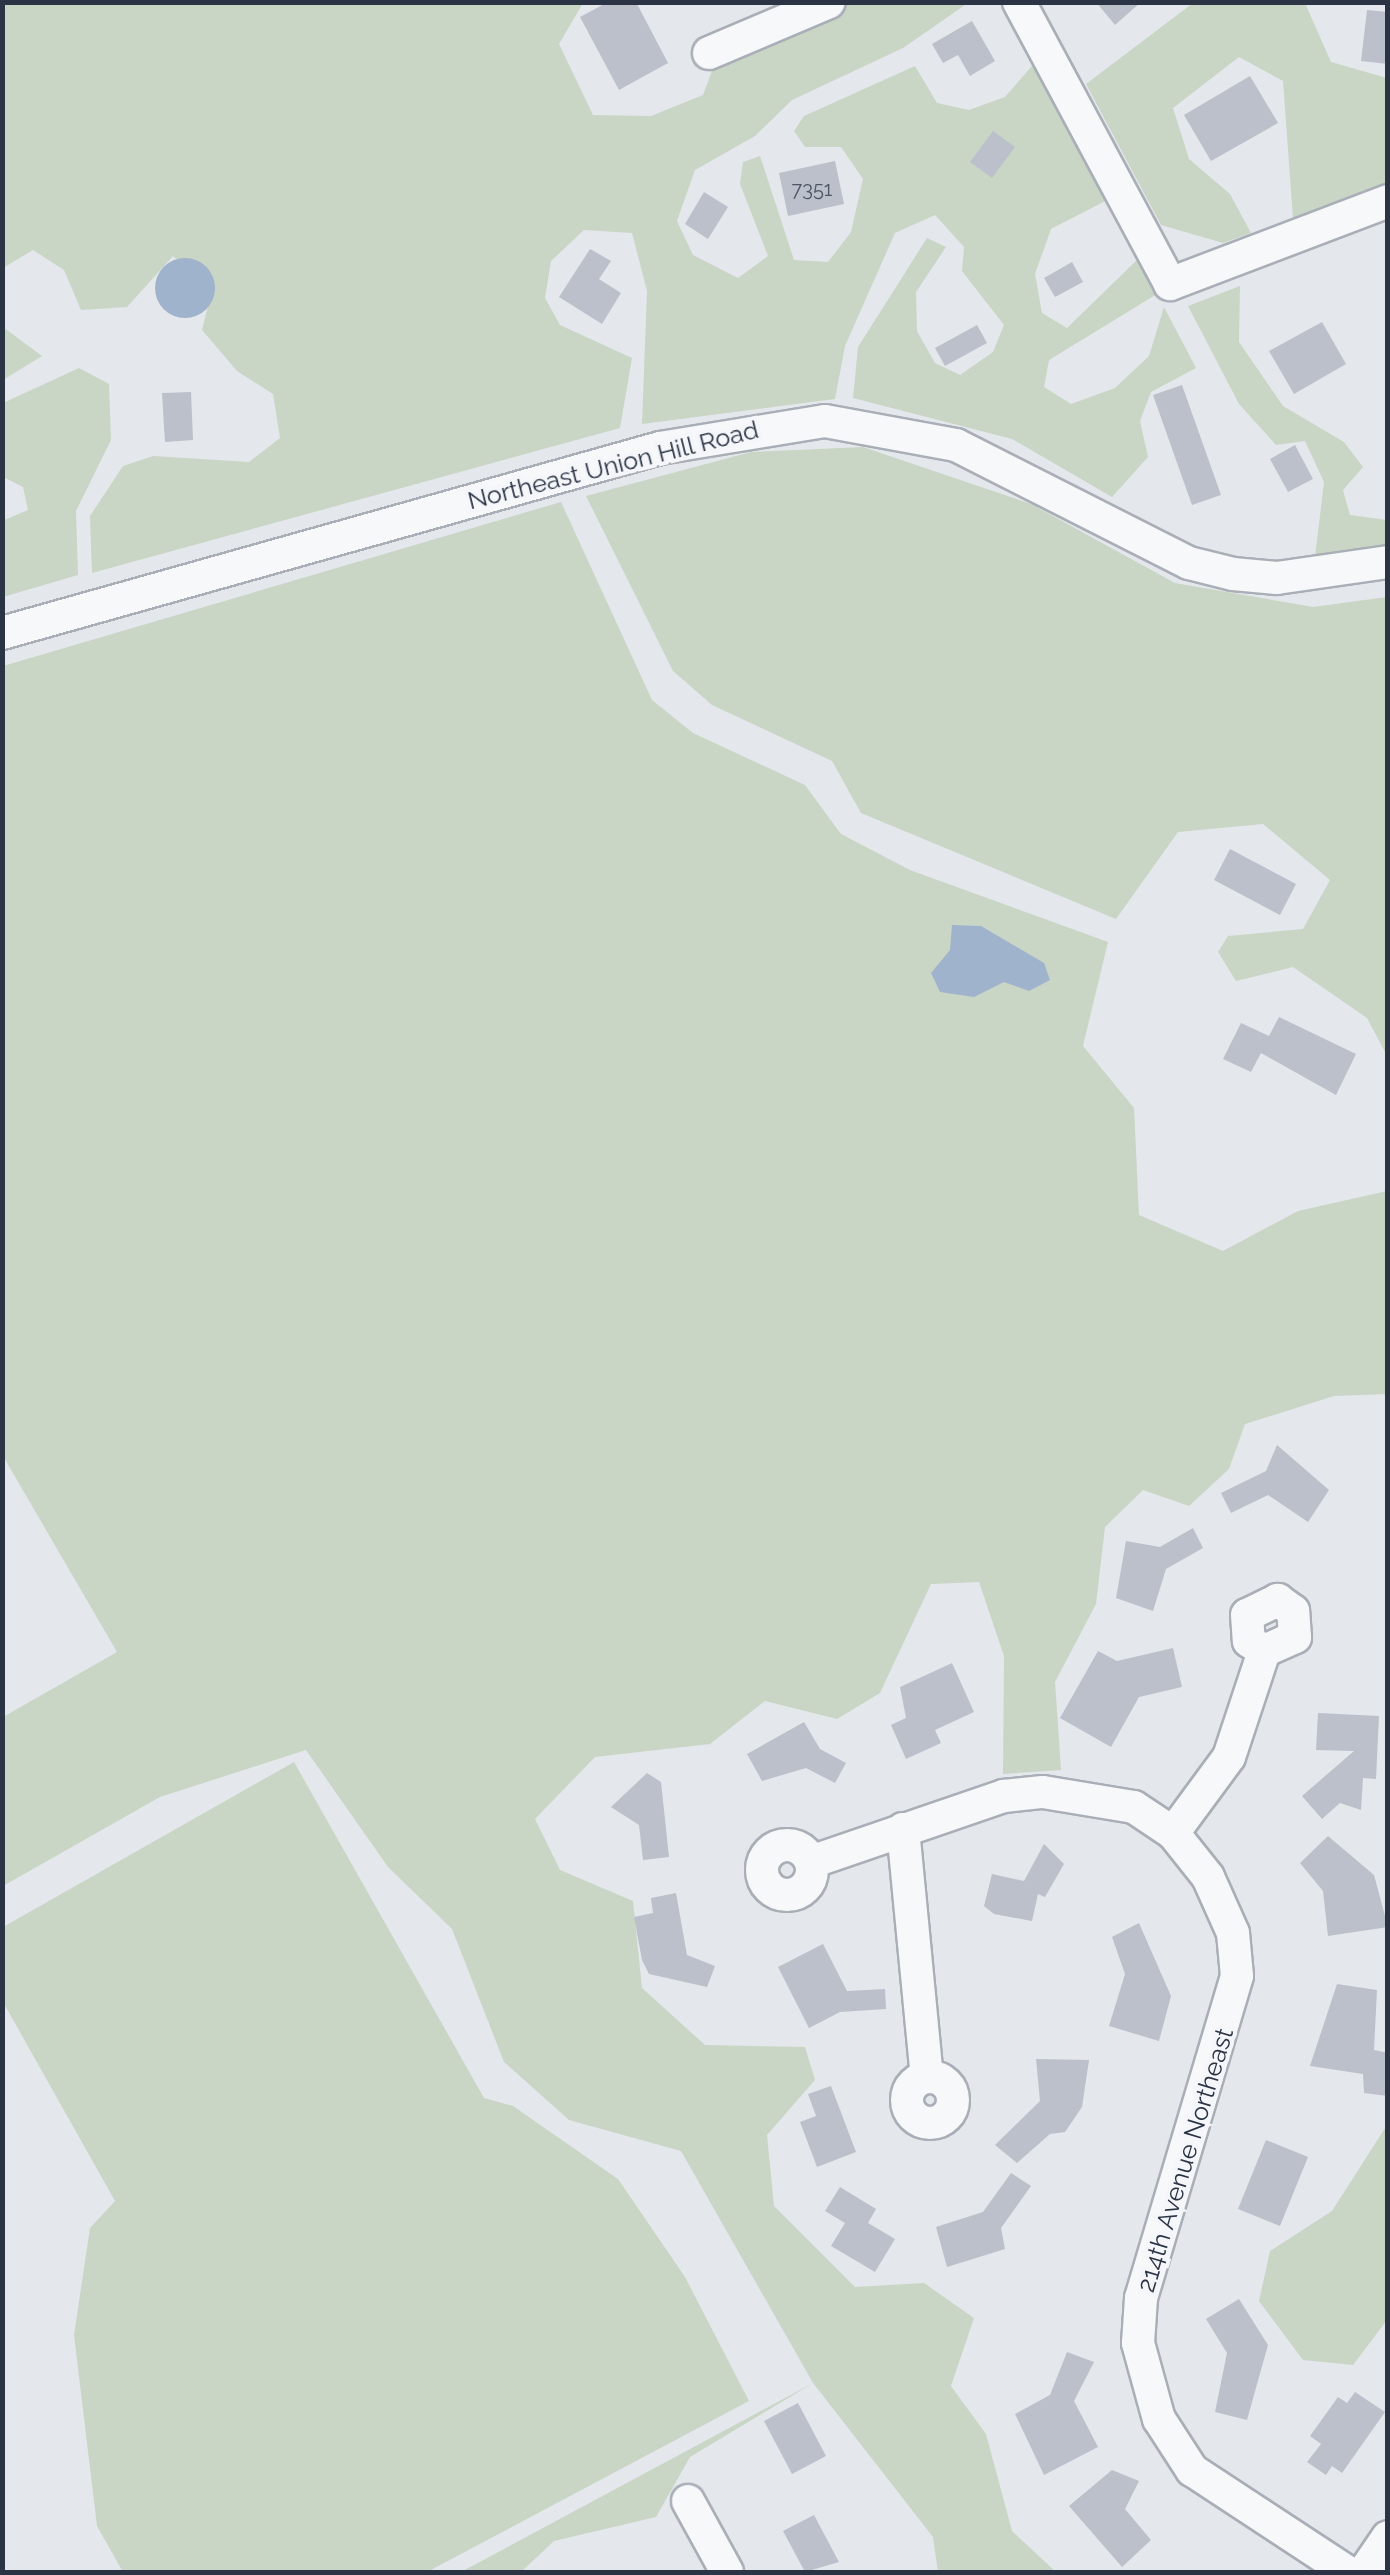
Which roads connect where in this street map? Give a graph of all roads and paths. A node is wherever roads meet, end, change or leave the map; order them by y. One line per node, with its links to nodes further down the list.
1 (829, 2): 3 (street)
2 (1016, 5): 4 (street)
3 (709, 52)
4 (1388, 201)
5 (1388, 562): 6 (street, Northeast Union Hill Road)
6 (2, 634)
7 (1264, 1651): 9 (street)
8 (904, 1829): 9 (street, 214th Avenue Northeast); 10 (street, 214th Avenue Northeast); 11 (street)
9 (1173, 1833): 15 (street, 214th Avenue Northeast)
10 (811, 1862)
11 (928, 2076)
12 (688, 2501): 14 (street)
13 (1388, 2537): 16 (street)
14 (727, 2572)
15 (1347, 2572)
16 (1364, 2572)

